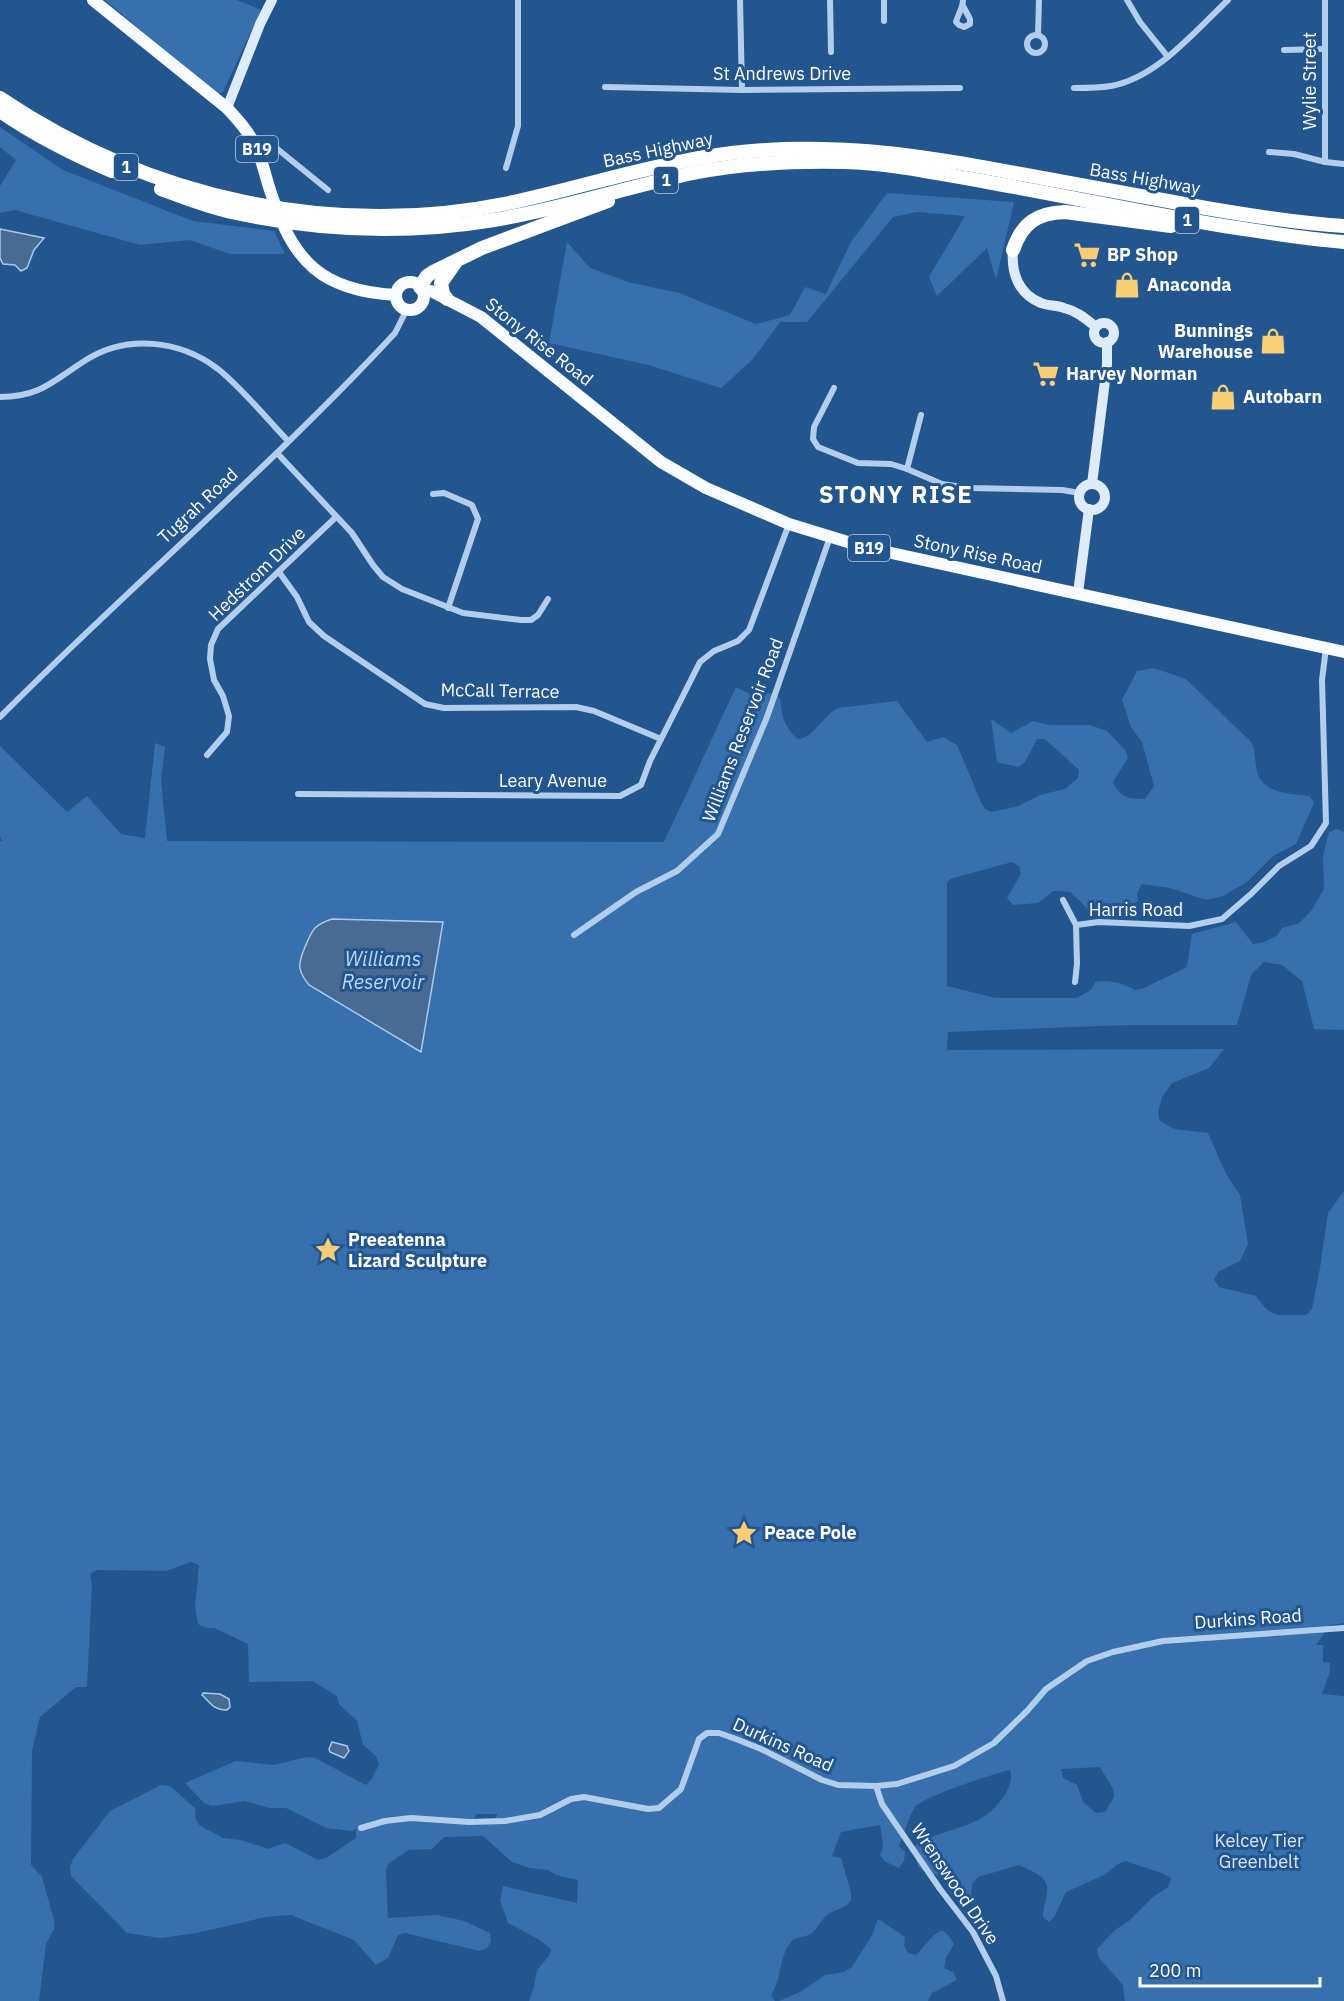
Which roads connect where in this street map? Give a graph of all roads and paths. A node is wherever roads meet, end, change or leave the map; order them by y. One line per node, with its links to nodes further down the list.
1 (93, 0): 23 (main road, B19)
2 (272, 0): 23 (street)
3 (518, 0): 30 (street)
4 (740, 0): 21 (street)
5 (830, 0): 15 (street)
6 (884, 0): 11 (street)
7 (1039, 0): 12 (street)
8 (1127, 0): 16 (street)
9 (1228, 0): 16 (street)
10 (1325, 0): 13 (street, Wylie Street)
11 (884, 21)
12 (1038, 35)
13 (1324, 49): 14 (street); 28 (street, Wylie Street)
14 (1284, 50)
15 (831, 52)
16 (1168, 57): 19 (street)
17 (605, 87): 21 (street, St Andrews Drive)
18 (960, 88): 21 (street, St Andrews Drive)
19 (1074, 88)
20 (0, 89): 26 (highway)
21 (742, 90)
22 (0, 98): 26 (highway, Bass Highway / 1)
23 (227, 108): 25 (main road, B19)
24 (0, 111): 33 (highway, Bass Highway / 1)
25 (257, 148): 32 (street); 39 (main road, B19)
26 (88, 149): 33 (highway, Bass Highway / 1)
27 (1269, 152): 28 (street)
28 (1325, 162): 29 (street)
29 (1344, 164)
30 (506, 168)
31 (693, 173): 33 (highway, Bass Highway / 1); 35 (highway, Bass Highway / 1); 38 (highway)
32 (328, 190)
33 (263, 212): 34 (highway, Bass Highway / 1)
34 (1344, 226)
35 (1269, 233): 36 (highway, Bass Highway / 1); 37 (highway)
36 (1344, 242)
37 (1013, 250): 43 (street)
38 (456, 261): 40 (highway); 41 (highway)
39 (396, 294): 40 (main road, B19); 42 (main road)
40 (421, 294): 41 (main road, Stony Rise Road / B19); 42 (main road)
41 (451, 301): 56 (main road, Stony Rise Road / B19)
42 (407, 309): 48 (street, Tugrah Road)
43 (1096, 327): 44 (street); 44 (street)
44 (1107, 342): 51 (street)
45 (834, 388): 50 (street)
46 (0, 397): 48 (street)
47 (921, 415): 50 (street)
48 (288, 441): 49 (street, Tugrah Road)
49 (277, 453): 55 (street); 64 (street, Tugrah Road)
50 (907, 469): 52 (street)
51 (1092, 484): 52 (street); 54 (street)
52 (1080, 493): 54 (street)
53 (433, 494): 61 (street)
54 (1089, 509): 59 (street)
55 (336, 517): 58 (street, Hedstrom Drive); 61 (street)
56 (789, 524): 57 (main road, Stony Rise Road / B19); 65 (street, Leary Avenue)
57 (830, 537): 59 (main road, Stony Rise Road / B19); 70 (street, Williams Reservoir Road)
58 (279, 572): 65 (street, McCall Terrace); 66 (street, Hedstrom Drive)
59 (1078, 593): 62 (main road, Stony Rise Road / B19)
60 (548, 599): 61 (street)
61 (448, 608)
62 (1326, 648): 63 (main road, Stony Rise Road / B19); 69 (street, Harris Road)
63 (1344, 652)
64 (0, 717)
65 (661, 739): 67 (street, Leary Avenue)
66 (207, 755)
67 (298, 794)
68 (1063, 900): 69 (street)
69 (1076, 925): 71 (street, Harris Road)
70 (574, 935)
71 (1075, 982)
72 (1344, 1628): 73 (street, Durkins Road)
73 (876, 1786): 74 (street, Durkins Road); 75 (street, Wrenswood Drive)
74 (361, 1828)
75 (1003, 2001)

